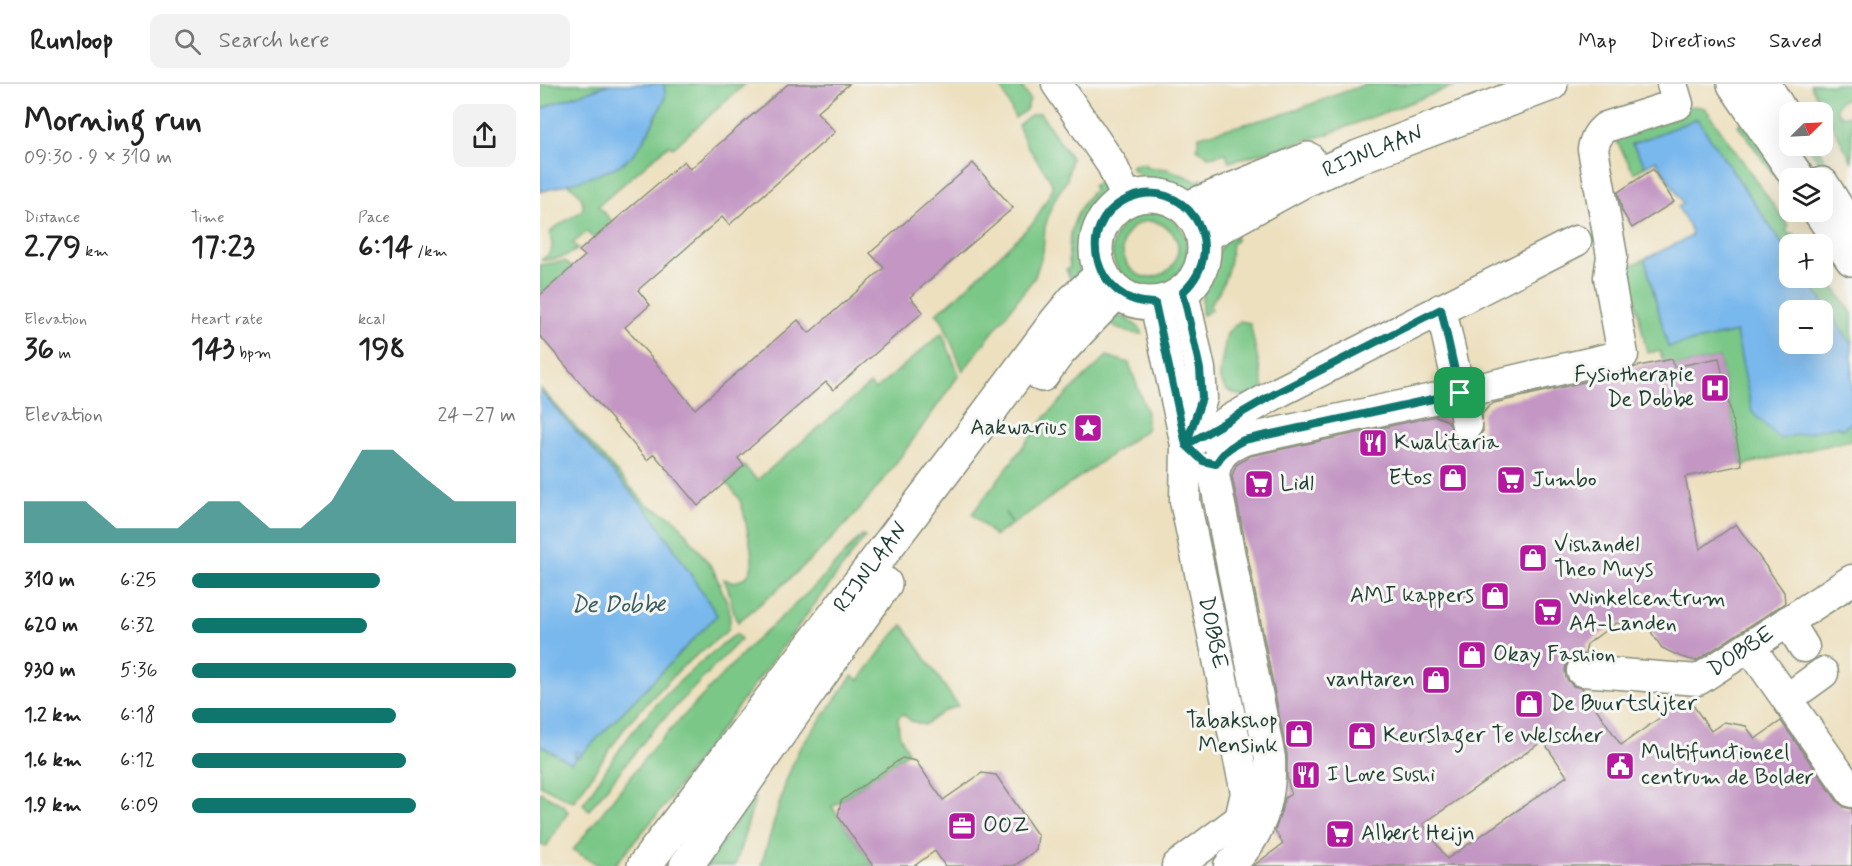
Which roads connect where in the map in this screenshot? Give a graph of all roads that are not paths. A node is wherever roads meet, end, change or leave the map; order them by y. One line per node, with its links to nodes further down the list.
1 (1057, 84): 9 (street)
2 (1498, 84): 11 (street, RIJNLAAN)
3 (1551, 84): 14 (street, RIJNLAAN)
4 (1672, 84): 21 (street)
5 (1734, 84): 8 (street)
6 (1764, 84): 7 (street)
7 (1779, 109)
8 (1791, 168)
9 (1127, 199): 11 (street); 17 (street)
10 (1833, 201): 13 (street)
11 (1187, 208): 14 (street)
12 (1827, 222): 16 (street)
13 (1852, 231)
14 (1203, 236): 18 (street)
15 (1576, 241): 19 (street)
16 (1852, 259)
17 (1110, 283): 18 (street); 36 (street, RIJNLAAN); 37 (street, RIJNLAAN)
18 (1169, 298): 24 (street, DOBBE)
19 (1441, 309): 20 (street); 21 (street)
20 (1316, 373): 22 (street); 24 (street)
21 (1460, 393): 22 (street); 23 (street)
22 (1331, 421): 25 (street)
23 (1467, 425)
24 (1186, 445): 25 (street); 34 (street, DOBBE)
25 (1216, 464): 34 (street)
26 (1852, 580): 27 (street, DOBBE)
27 (1788, 621): 28 (street, DOBBE); 29 (street)
28 (1750, 646): 30 (street, DOBBE); 32 (street)
29 (1804, 647)
30 (1582, 670)
31 (1823, 673): 32 (street)
32 (1787, 699): 33 (street)
33 (1849, 782)
34 (1257, 817): 35 (street); 39 (street)
35 (1212, 841): 38 (street); 39 (street)
36 (644, 866)
37 (686, 866)
38 (1177, 866)
39 (1229, 866)

